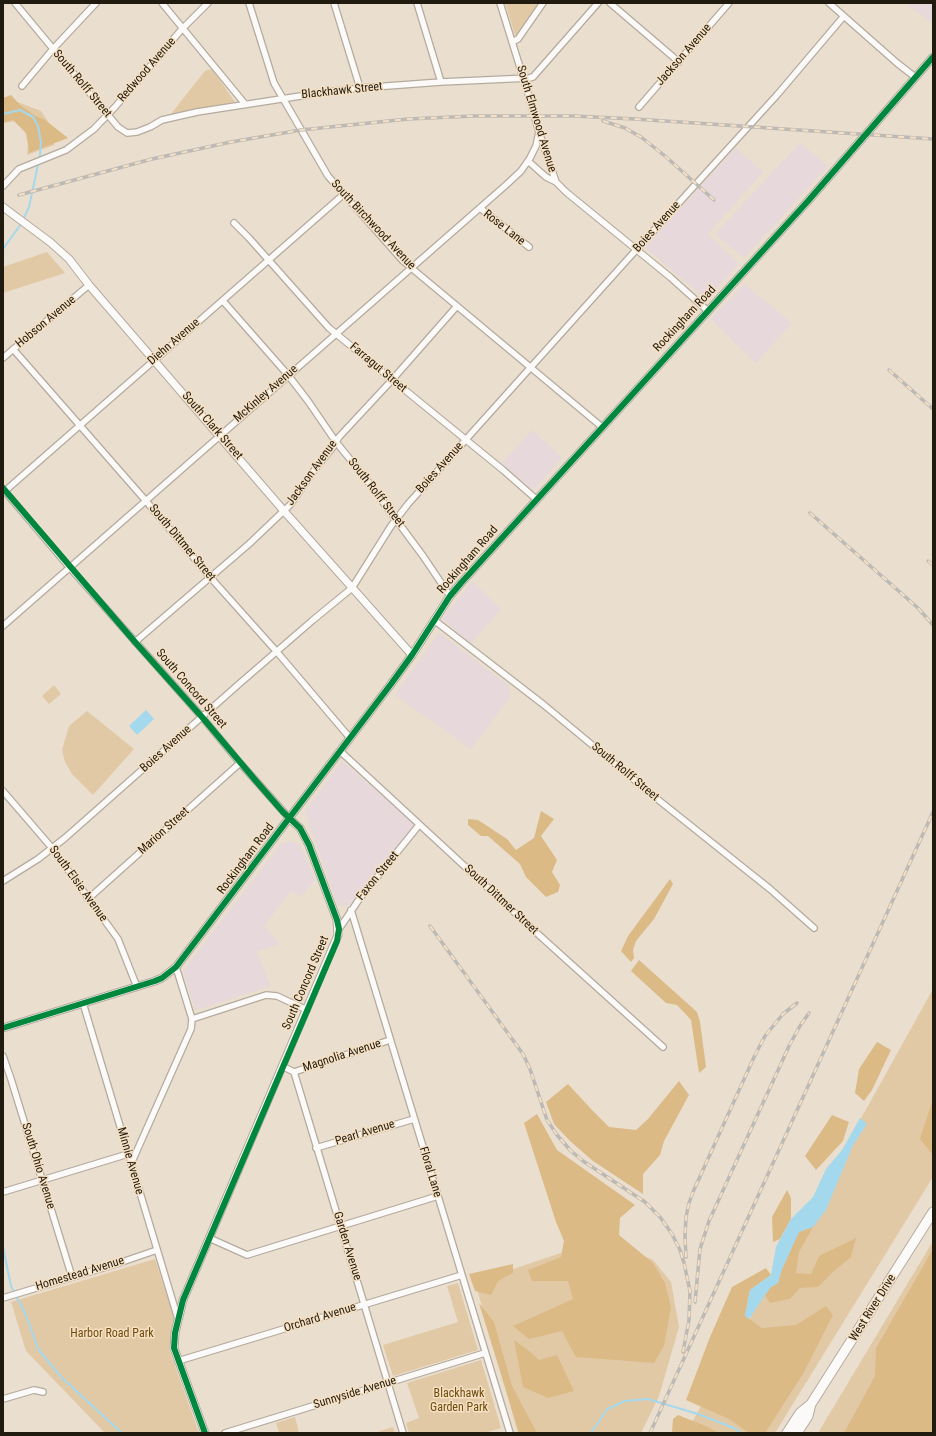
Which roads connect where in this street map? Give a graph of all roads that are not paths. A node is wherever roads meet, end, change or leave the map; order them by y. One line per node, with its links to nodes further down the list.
1 (15, 3): 17 (street, South Rolff Street)
2 (96, 3): 17 (street)
3 (162, 3): 15 (street)
4 (208, 3): 15 (street, Redwood Avenue)
5 (249, 3): 25 (street, South Birchwood Avenue)
6 (334, 3): 24 (street)
7 (417, 3): 22 (street)
8 (500, 3): 16 (street, South Elmwood Avenue)
9 (543, 3): 16 (street)
10 (598, 3): 21 (street)
11 (610, 3): 19 (street)
12 (729, 3): 19 (street, Jackson Avenue)
13 (829, 3): 14 (street)
14 (844, 16): 20 (street); 39 (street, Boies Avenue)
15 (182, 29): 26 (street); 28 (street, Redwood Avenue)
16 (512, 42): 21 (street, South Elmwood Avenue)
17 (53, 49): 23 (street); 28 (street, South Rolff Street)
18 (933, 57): 20 (street, Rockingham Road)
19 (680, 62): 27 (street, Jackson Avenue)
20 (915, 77): 45 (street, Rockingham Road)
21 (524, 79): 22 (street, Blackhawk Street); 30 (street, South Elmwood Avenue)
22 (441, 82): 24 (street, Blackhawk Street)
23 (22, 86)
24 (360, 88): 25 (street, Blackhawk Street)
25 (282, 98): 26 (street, Blackhawk Street); 34 (street, South Birchwood Avenue)
26 (245, 104): 29 (street, Blackhawk Street)
27 (639, 107)
28 (107, 115): 29 (street, South Rolff Street); 33 (street, Redwood Avenue)
29 (162, 120)
30 (539, 132): 31 (street, McKinley Avenue); 32 (street, South Elmwood Avenue)
31 (528, 161): 32 (street); 36 (street, McKinley Avenue)
32 (556, 182): 39 (street, South Elmwood Avenue)
33 (3, 186)
34 (344, 194): 40 (street, Diehn Avenue); 41 (street, South Birchwood Avenue)
35 (3, 207): 42 (street, South Clark Street)
36 (480, 208): 38 (street, Rose Lane); 41 (street, McKinley Avenue)
37 (234, 223): 40 (street, Farragut Street)
38 (529, 247)
39 (636, 250): 45 (street, South Elmwood Avenue); 50 (street, Boies Avenue)
40 (269, 261): 43 (street, Diehn Avenue); 46 (street, Farragut Street)
41 (411, 268): 44 (street, South Birchwood Avenue); 46 (street, McKinley Avenue)
42 (89, 285): 47 (street, Hobson Avenue); 49 (street, South Clark Street)
43 (223, 301): 49 (street, Diehn Avenue); 51 (street, South Rolff Street)
44 (457, 306): 50 (street, South Birchwood Avenue); 52 (street, Jackson Avenue)
45 (708, 311): 54 (street, Rockingham Road)
46 (336, 334): 51 (street, McKinley Avenue); 52 (street, Farragut Street)
47 (13, 349): 48 (street, Hobson Avenue); 53 (street, South Dittmer Street)
48 (3, 358)
49 (154, 360): 53 (street, Diehn Avenue); 55 (street, South Clark Street)
50 (530, 368): 54 (street, South Birchwood Avenue); 56 (street, Boies Avenue)
51 (288, 375): 55 (street, McKinley Avenue); 57 (street, South Rolff Street)
52 (392, 380): 56 (street, Farragut Street); 57 (street, Jackson Avenue)
53 (80, 425): 58 (street, Diehn Avenue); 60 (street, South Dittmer Street)
54 (602, 428): 59 (street, Rockingham Road)
55 (220, 435): 60 (street, McKinley Avenue); 61 (street, South Clark Street)
56 (465, 440): 59 (street, Farragut Street); 62 (street, Boies Avenue)
57 (336, 442): 61 (street, Jackson Avenue); 62 (street, South Rolff Street)
58 (4, 489): 63 (street, South Concord Street)
59 (536, 499): 66 (street, Rockingham Road)
60 (146, 500): 63 (street, McKinley Avenue); 64 (street, South Dittmer Street)
61 (284, 511): 64 (street, Jackson Avenue); 65 (street, South Clark Street)
62 (396, 519): 65 (street, Boies Avenue); 66 (street, South Rolff Street)
63 (70, 568): 68 (street, McKinley Avenue); 69 (street, South Concord Street)
64 (210, 577): 69 (street, Jackson Avenue); 70 (street, South Dittmer Street)
65 (352, 588): 70 (street, Boies Avenue); 71 (street, South Clark Street)
66 (450, 596): 67 (street, Rockingham Road)
67 (434, 620): 71 (street, Rockingham Road); 84 (street, South Rolff Street)
68 (3, 626)
69 (135, 642): 72 (street, South Concord Street)
70 (277, 652): 72 (street, Boies Avenue); 73 (street, South Dittmer Street)
71 (412, 655): 73 (street, Rockingham Road)
72 (202, 717): 75 (street, South Concord Street); 79 (street, Boies Avenue)
73 (350, 738): 74 (street, Rockingham Road)
74 (340, 751): 77 (street, Rockingham Road); 78 (street, South Dittmer Street)
75 (240, 763): 77 (street, South Concord Street); 81 (street, Marion Street)
76 (3, 791): 79 (street, South Elsie Avenue)
77 (290, 818): 83 (street, South Concord Street); 85 (street, Rockingham Road)
78 (420, 825): 82 (street, Faxon Street); 92 (street, South Dittmer Street)
79 (52, 848): 80 (street, Boies Avenue); 81 (street, South Elsie Avenue)
80 (3, 881)
81 (88, 899): 86 (street, South Elsie Avenue)
82 (351, 910): 83 (street, Faxon Street); 91 (street, Floral Lane)
83 (339, 928): 88 (street, South Concord Street)
84 (814, 928)
85 (176, 967): 86 (street, Rockingham Road); 89 (street)
86 (137, 987): 87 (street, Rockingham Road)
87 (83, 1003): 90 (street, Rockingham Road); 98 (street, Minnie Avenue)
88 (307, 1010): 89 (street); 94 (street, South Concord Street)
89 (192, 1019): 99 (street)
90 (3, 1028)
91 (390, 1040): 95 (street, Magnolia Avenue); 96 (street, Floral Lane)
92 (663, 1047)
93 (3, 1056): 100 (street, South Ohio Avenue)
94 (282, 1066): 95 (street); 105 (street, South Concord Street)
95 (294, 1072): 97 (street, Garden Avenue)
96 (414, 1119): 97 (street, Pearl Avenue); 102 (street, Floral Lane)
97 (316, 1148): 104 (street, Garden Avenue)
98 (128, 1154): 99 (street, Minnie Avenue); 100 (street)
99 (131, 1164): 106 (street, Minnie Avenue)
100 (42, 1181): 101 (street); 108 (street, South Ohio Avenue)
101 (3, 1192)
102 (438, 1196): 104 (street); 107 (street, Floral Lane)
103 (933, 1212): 117 (main road, West River Drive)
104 (342, 1226): 105 (street); 110 (street, Garden Avenue)
105 (209, 1238): 111 (street, South Concord Street)
106 (157, 1250): 108 (street, Homestead Avenue); 111 (street, Minnie Avenue)
107 (462, 1275): 110 (street, Orchard Avenue); 112 (street, Floral Lane)
108 (72, 1277): 109 (street, Homestead Avenue)
109 (5, 1297)
110 (365, 1304): 113 (street, Orchard Avenue); 114 (street, Garden Avenue)
111 (178, 1319): 113 (street, South Concord Street)
112 (485, 1353): 114 (street, Sunnyside Avenue); 121 (street, Floral Lane)
113 (178, 1361): 118 (street, South Concord Street)
114 (388, 1383): 119 (street, Sunnyside Avenue); 120 (street, Garden Avenue)
115 (43, 1392): 116 (street)
116 (3, 1399)
117 (811, 1404): 122 (main road, West River Drive); 123 (main road, West River Drive)
118 (205, 1433)
119 (225, 1433)
120 (403, 1433)
121 (509, 1433)
122 (787, 1433)
123 (797, 1433)

